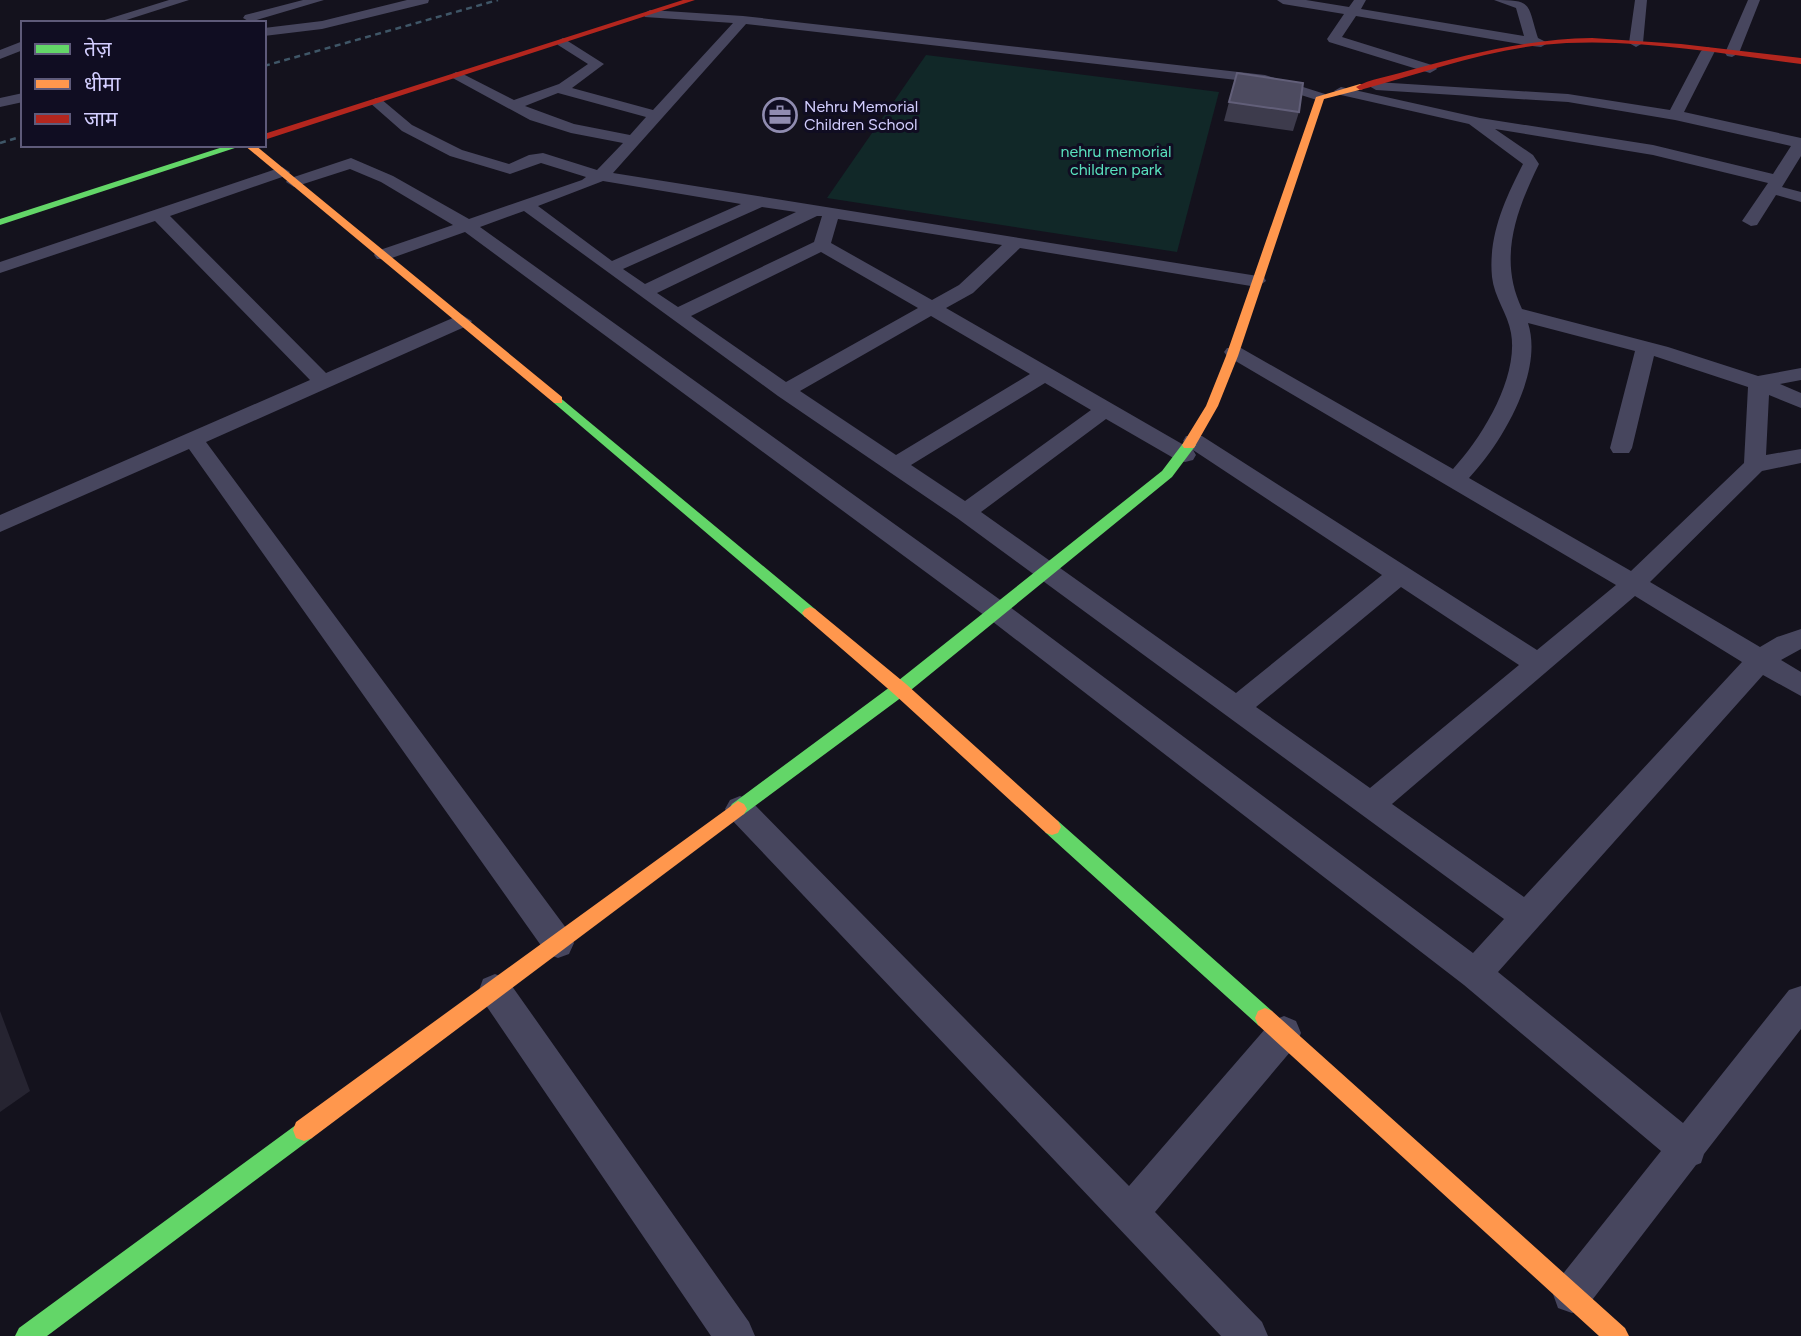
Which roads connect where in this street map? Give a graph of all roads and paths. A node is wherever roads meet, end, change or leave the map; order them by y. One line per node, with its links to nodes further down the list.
1 (183, 0): 12 (street)
2 (318, 0): 11 (street)
3 (423, 0): 14 (street)
4 (691, 0): 10 (street)
5 (1283, 0): 9 (street)
6 (1500, 0): 16 (street)
7 (1642, 0): 17 (street)
8 (1754, 0): 20 (street)
9 (1356, 5): 16 (street); 23 (street)
10 (650, 14): 13 (street); 15 (street)
11 (250, 18)
12 (108, 21)
13 (739, 24): 28 (street); 34 (street)
14 (266, 32)
15 (563, 42): 24 (street); 26 (street)
16 (1537, 42): 17 (street); 23 (street)
17 (1636, 43): 19 (street)
18 (21, 46): 21 (street)
19 (1708, 51): 20 (street); 35 (street)
20 (1732, 53): 22 (street)
21 (0, 55)
22 (1801, 61)
23 (1430, 69): 25 (street)
24 (456, 76): 30 (street); 32 (street)
25 (1360, 85): 27 (street); 33 (street)
26 (561, 89): 32 (street); 34 (street)
27 (1341, 90): 28 (street); 36 (street)
28 (1320, 97): 58 (street)
29 (21, 98): 31 (street)
30 (376, 102): 37 (street); 42 (street)
31 (0, 103)
32 (512, 106): 38 (street)
33 (1548, 114): 35 (street); 36 (street); 44 (street)
34 (656, 115): 38 (street)
35 (1675, 116): 39 (street)
36 (1474, 121): 61 (street)
37 (266, 136)
38 (634, 140): 42 (street)
39 (1801, 144): 44 (street)
40 (233, 147): 51 (street)
41 (252, 147): 43 (street)
42 (601, 176): 46 (street); 47 (street)
43 (288, 177): 49 (street); 52 (street); 55 (street)
44 (1774, 184): 45 (street); 50 (street)
45 (1801, 197)
46 (759, 202): 48 (street); 57 (street)
47 (526, 205): 52 (street); 57 (street)
48 (822, 212): 53 (street); 54 (street); 59 (street)
49 (158, 214): 56 (street); 68 (street)
50 (1751, 221)
51 (0, 222)
52 (468, 226): 55 (street); 85 (street)
53 (1016, 242): 58 (street); 60 (street)
54 (822, 245): 60 (street); 62 (street)
55 (383, 255): 63 (street)
56 (0, 268)
57 (610, 268): 59 (street)
58 (1257, 281): 65 (street)
59 (644, 292): 62 (street)
60 (931, 309): 66 (street); 70 (street)
61 (1517, 313): 64 (street); 79 (street)
62 (677, 315): 70 (street)
63 (462, 321): 68 (street); 90 (street)
64 (1646, 348): 69 (street); 75 (street)
65 (1234, 352): 74 (street); 79 (street)
66 (1043, 374): 72 (street); 77 (street)
67 (1801, 374): 69 (street)
68 (323, 382): 73 (street)
69 (1759, 382): 71 (street); 78 (street)
70 (785, 391): 77 (street)
71 (1801, 401)
72 (1104, 410): 74 (street); 80 (street)
73 (193, 439): 81 (street); 95 (street)
74 (1189, 448): 82 (street); 83 (street)
75 (1621, 448)
76 (1801, 456): 78 (street)
77 (897, 464): 80 (street)
78 (1755, 466): 84 (street)
79 (1456, 479): 84 (street)
80 (965, 512): 82 (street)
81 (0, 524)
82 (1048, 573): 85 (street); 91 (street)
83 (1401, 573): 88 (street); 91 (street)
84 (1634, 583): 87 (street); 88 (street)
85 (997, 611): 90 (street); 96 (street)
86 (1801, 639): 87 (street)
87 (1760, 660): 89 (street); 94 (street)
88 (1538, 664): 92 (street)
89 (1801, 685)
90 (900, 690): 93 (street); 99 (street)
91 (1238, 707): 92 (street)
92 (1371, 804): 94 (street)
93 (740, 809): 95 (street); 101 (street)
94 (1526, 917): 96 (street)
95 (558, 943): 97 (street)
96 (1475, 974): 100 (street)
97 (495, 990): 103 (street); 104 (street)
98 (1801, 1002): 100 (street)
99 (1284, 1033): 101 (street); 102 (street)
100 (1688, 1150): 102 (street)
101 (1129, 1214): 105 (street)
102 (1572, 1294): 106 (street)
103 (27, 1336)
104 (735, 1336)
105 (1248, 1336)
106 (1617, 1336)

